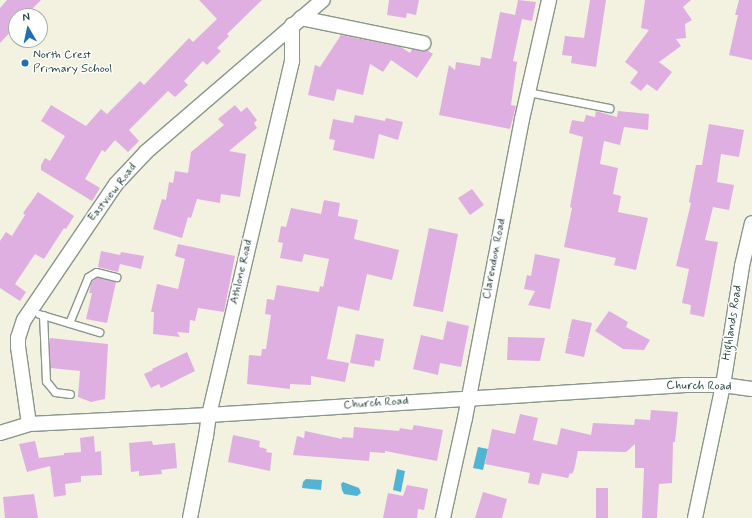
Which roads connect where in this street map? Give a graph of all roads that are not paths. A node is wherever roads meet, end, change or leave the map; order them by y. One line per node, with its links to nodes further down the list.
1 (323, 0): 3 (street, Eastview Road)
2 (549, 0): 5 (street, Clarendon Road)
3 (297, 22): 4 (street); 9 (street, Eastview Road); 17 (street, Athlone Road)
4 (423, 43)
5 (528, 92): 6 (lane); 16 (street, Clarendon Road)
6 (609, 108)
7 (752, 223): 13 (street, Highlands Road)
8 (116, 277): 11 (lane)
9 (29, 311): 10 (lane); 18 (street, Eastview Road)
10 (42, 315): 11 (lane); 15 (lane)
11 (69, 323): 12 (lane)
12 (99, 332)
13 (723, 385): 14 (street, Church Road); 16 (street, Church Road); 22 (street, Highlands Road)
14 (752, 389)
15 (70, 394)
16 (468, 397): 17 (street, Church Road); 21 (street, Clarendon Road)
17 (209, 415): 18 (street, Church Road); 20 (street, Athlone Road)
18 (29, 424): 19 (street, Church Road)
19 (0, 433)
20 (190, 518)
21 (444, 518)
22 (695, 518)

